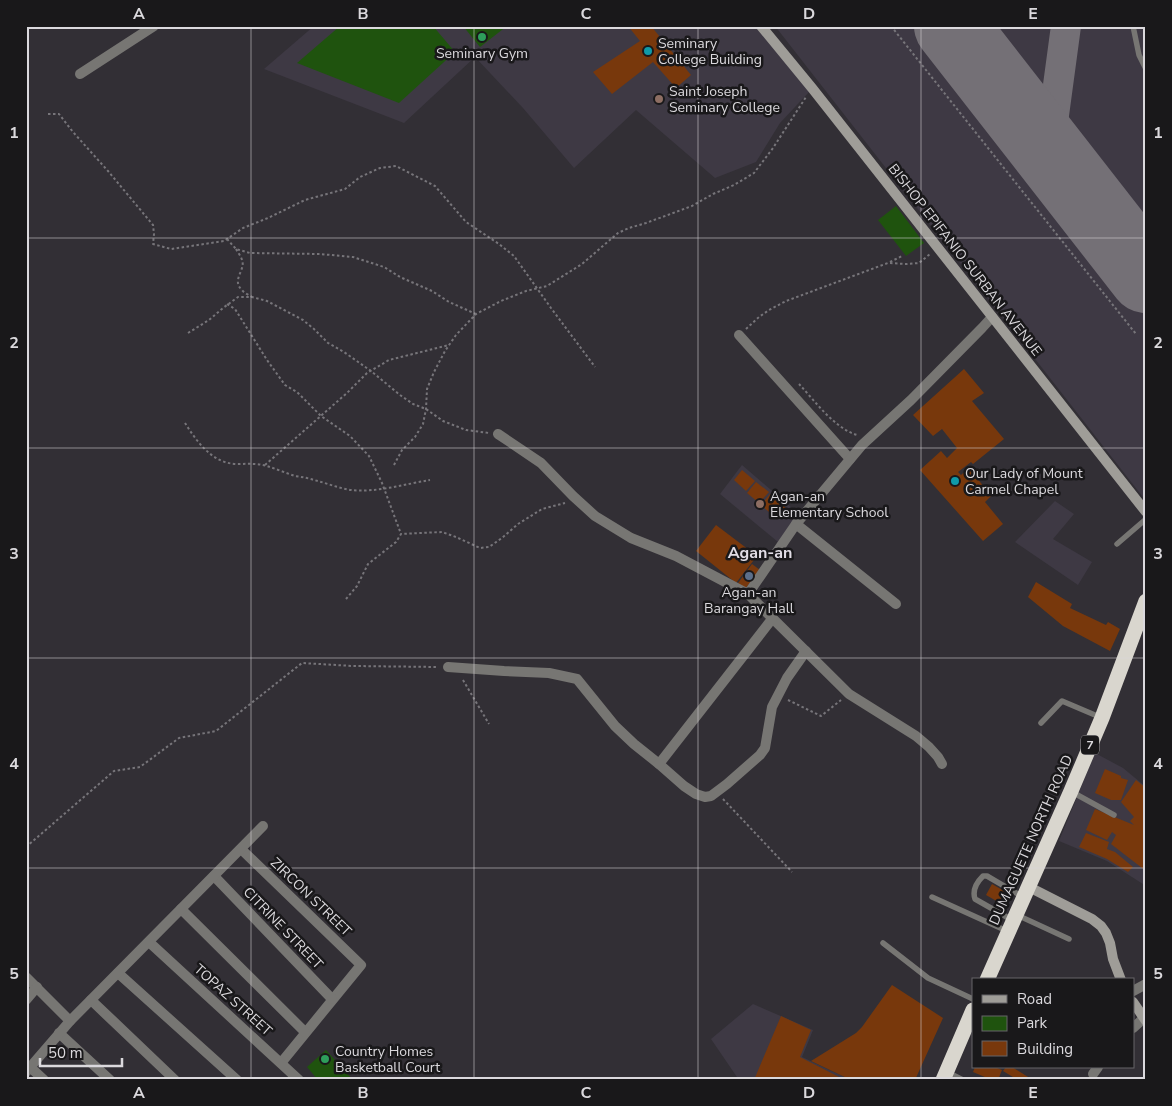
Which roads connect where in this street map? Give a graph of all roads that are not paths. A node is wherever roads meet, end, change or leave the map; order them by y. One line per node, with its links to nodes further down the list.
1 (154, 26): 5 (street)
2 (761, 26): 6 (street, BISHOP EPIFANIO SURBAN AVENUE)
3 (1134, 26): 4 (lane)
4 (1146, 69)
5 (80, 74)
6 (992, 317): 9 (street); 10 (street, BISHOP EPIFANIO SURBAN AVENUE)
7 (739, 335): 9 (street)
8 (498, 434): 14 (street)
9 (850, 458): 12 (street)
10 (1146, 512)
11 (1146, 519): 13 (lane)
12 (796, 524): 14 (street); 16 (street)
13 (1117, 544)
14 (748, 594): 17 (street)
15 (1146, 601): 20 (highway, DUMAGUETE NORTH ROAD / 7)
16 (896, 604)
17 (772, 619): 18 (street); 22 (street)
18 (806, 651): 22 (street); 23 (street)
19 (448, 667): 22 (street)
20 (1102, 718): 21 (lane); 24 (highway, DUMAGUETE NORTH ROAD / 7)
21 (1041, 723)
22 (659, 764)
23 (942, 764)
24 (1071, 791): 25 (lane); 29 (highway, DUMAGUETE NORTH ROAD / 7)
25 (1114, 815)
26 (264, 826): 27 (street)
27 (241, 849): 28 (street); 43 (street, ZIRCON STREET)
28 (214, 876): 31 (street); 43 (street, CITRINE STREET)
29 (1027, 892): 32 (highway, DUMAGUETE NORTH ROAD / 7); 32 (lane); 39 (street)
30 (932, 897): 32 (lane)
31 (181, 909): 34 (street); 52 (street)
32 (1013, 922): 33 (lane); 38 (highway, DUMAGUETE NORTH ROAD / 7)
33 (1069, 939)
34 (149, 942): 36 (street); 54 (street, TOPAZ STREET)
35 (883, 943): 44 (lane)
36 (118, 972): 46 (street); 60 (street)
37 (26, 977): 41 (street)
38 (988, 978)
39 (1121, 978)
40 (1146, 984): 42 (street)
41 (37, 987): 45 (street); 50 (street)
42 (1134, 990)
43 (332, 999): 52 (street)
44 (972, 999)
45 (26, 1000)
46 (91, 1000): 50 (street); 59 (street)
47 (1134, 1004): 49 (street)
48 (972, 1012): 56 (highway)
49 (1145, 1020): 51 (street)
50 (70, 1021): 53 (street)
51 (1134, 1027)
52 (305, 1032): 54 (street)
53 (59, 1034): 55 (street); 58 (street)
54 (282, 1063): 61 (street, TOPAZ STREET)
55 (28, 1070): 57 (street)
56 (944, 1076): 62 (lane)
57 (44, 1080)
58 (110, 1080)
59 (175, 1080)
60 (237, 1080)
61 (299, 1080)
62 (963, 1080)

